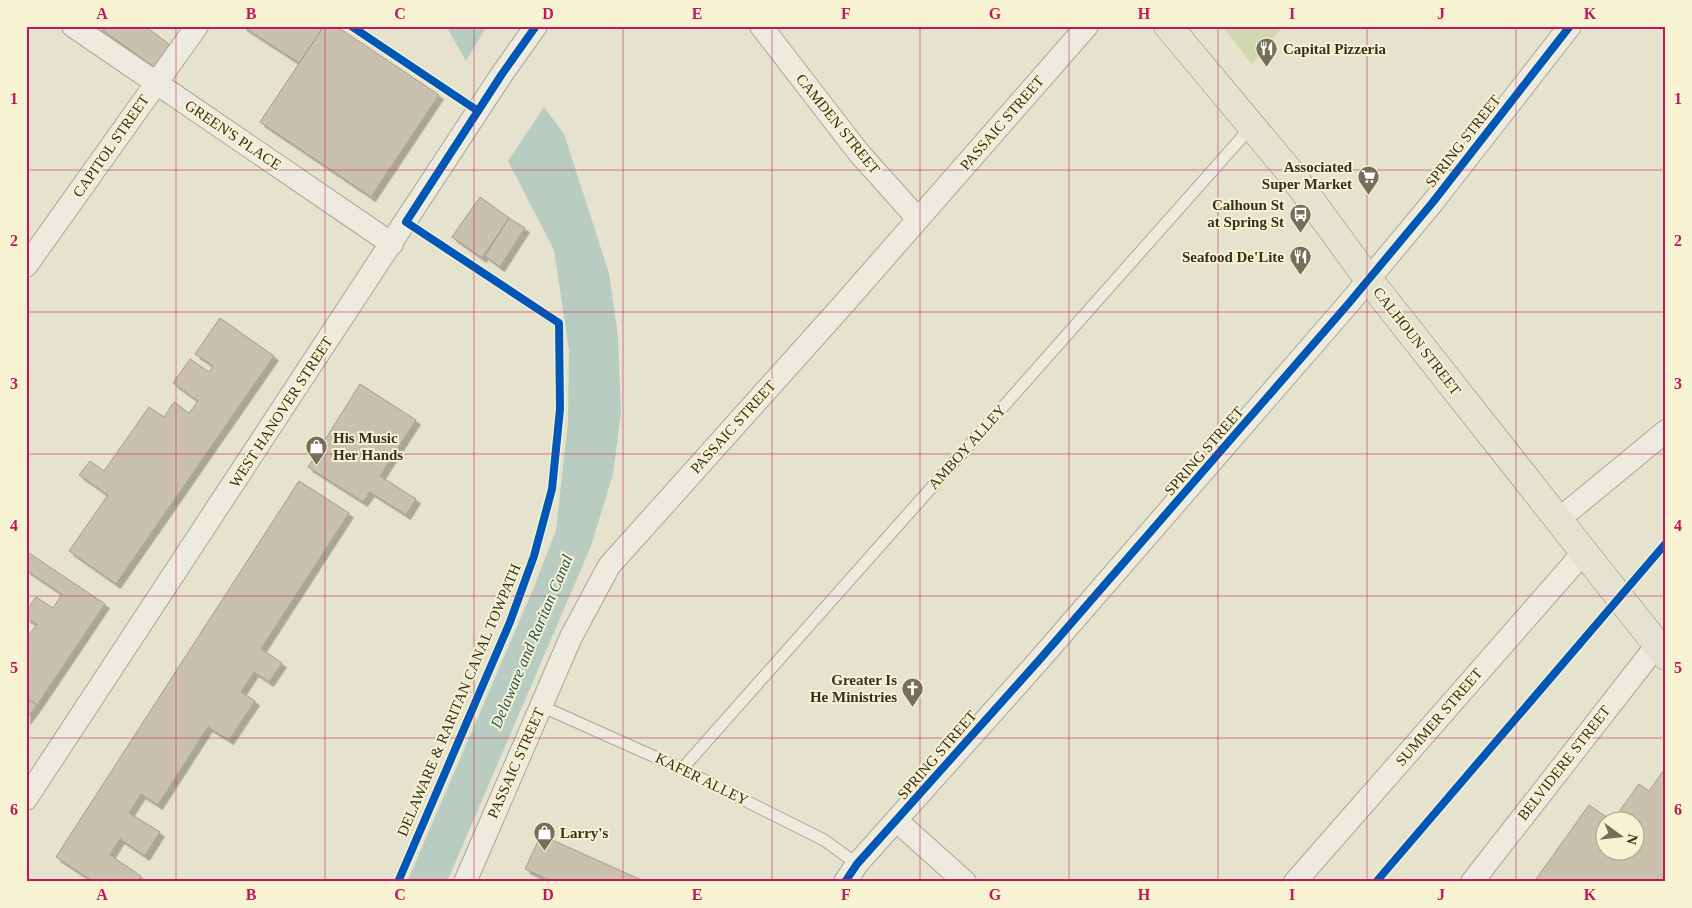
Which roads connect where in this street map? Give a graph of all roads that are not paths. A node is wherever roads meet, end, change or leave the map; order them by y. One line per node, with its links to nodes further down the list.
1 (73, 26): 8 (street, GREEN'S PLACE)
2 (197, 26): 8 (street, CAPITOL STREET)
3 (536, 26): 11 (street, WEST HANOVER STREET)
4 (761, 26): 10 (street, CAMDEN STREET)
5 (1087, 26): 10 (street, PASSAIC STREET)
6 (1168, 26): 9 (main road, CALHOUN STREET)
7 (1570, 26): 13 (street, SPRING STREET)
8 (156, 83): 11 (street, GREEN'S PLACE); 12 (street, CAPITOL STREET)
9 (1252, 126): 13 (main road, CALHOUN STREET); 19 (lane, AMBOY ALLEY)
10 (918, 219): 18 (street, PASSAIC STREET)
11 (392, 244): 20 (street, WEST HANOVER STREET)
12 (26, 266)
13 (1369, 280): 15 (main road, CALHOUN STREET); 21 (street, SPRING STREET)
14 (1666, 430): 15 (street)
15 (1558, 520): 16 (main road, CALHOUN STREET)
16 (1583, 553): 17 (main road, CALHOUN STREET); 25 (street, SUMMER STREET)
17 (1656, 643): 26 (street, BELVIDERE STREET)
18 (542, 706): 19 (lane, KAFER ALLEY); 23 (street, PASSAIC STREET)
19 (682, 769): 22 (lane, KAFER ALLEY)
20 (26, 799)
21 (897, 821): 22 (street, SPRING STREET); 24 (street)
22 (851, 873)
23 (465, 882)
24 (965, 882)
25 (1295, 882)
26 (1472, 882)

